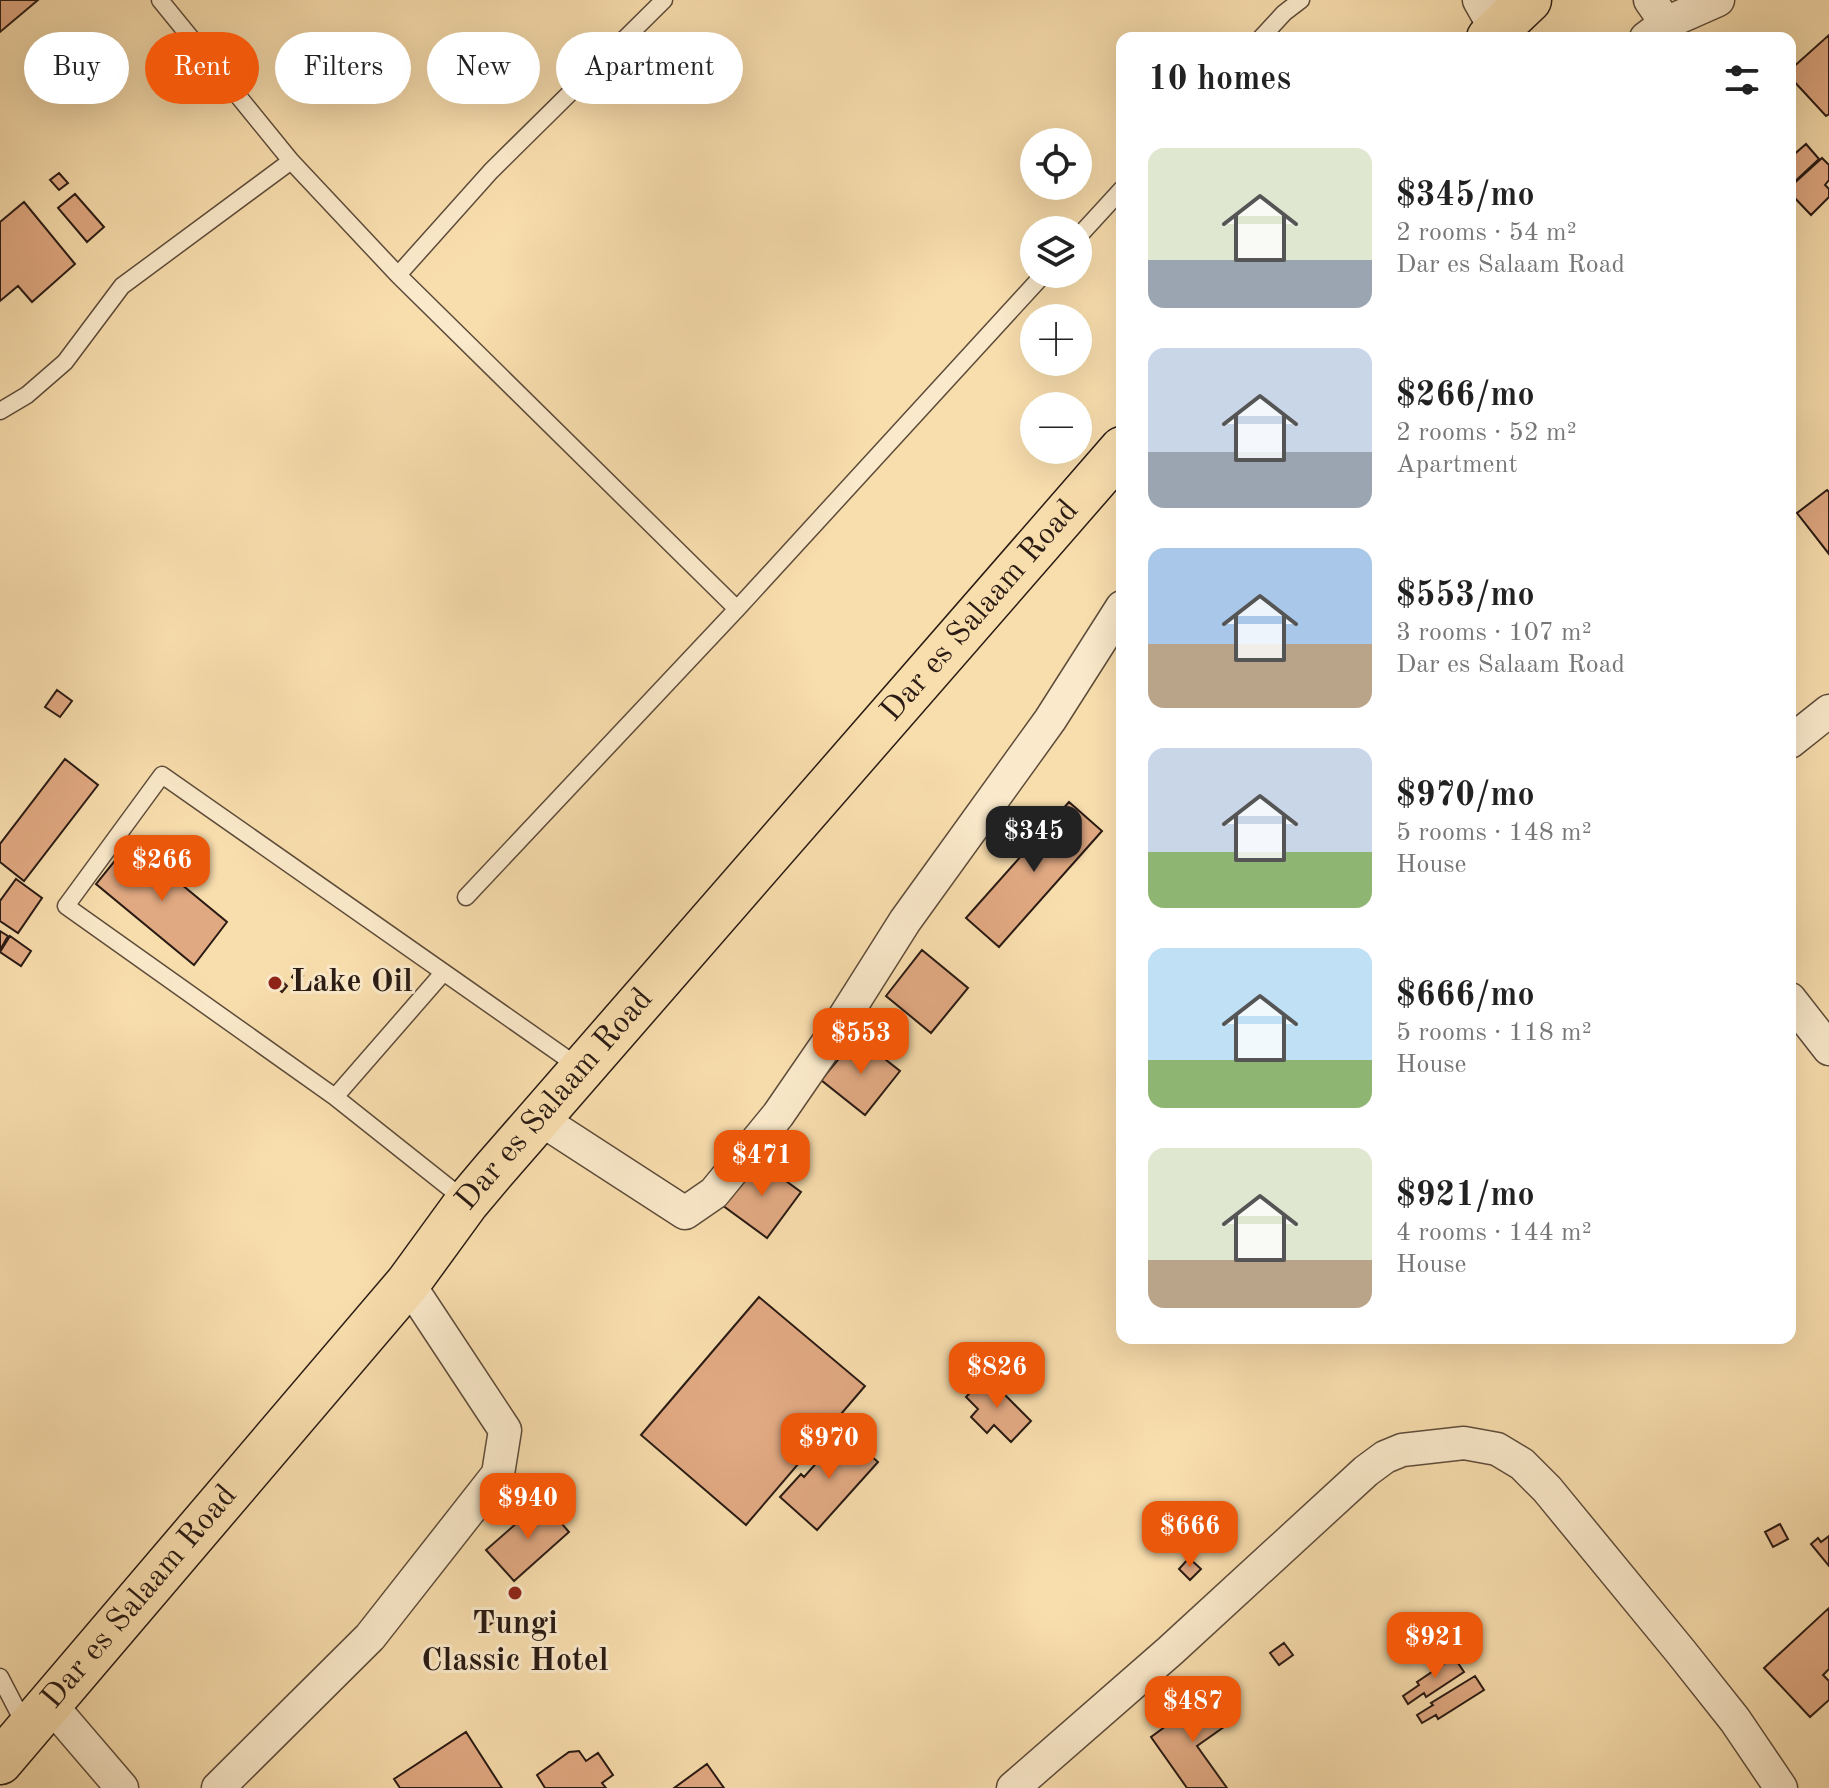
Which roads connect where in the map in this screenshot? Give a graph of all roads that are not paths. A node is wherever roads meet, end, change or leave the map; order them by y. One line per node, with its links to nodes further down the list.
1 (160, 0): 9 (lane)
2 (664, 0): 12 (lane)
3 (1301, 0): 8 (lane)
4 (1529, 0): 7 (highway)
5 (1718, 0): 6 (street)
6 (1654, 20)
7 (1488, 23)
8 (1267, 32)
9 (291, 161): 12 (lane); 14 (lane)
10 (1116, 196): 11 (lane)
11 (1092, 222)
12 (398, 275): 16 (lane)
13 (1031, 288): 16 (lane)
14 (0, 411)
15 (1116, 456): 24 (highway, Dar es Salaam Road)
16 (737, 609): 20 (lane)
17 (1116, 616): 26 (street)
18 (1829, 711): 19 (street)
19 (1796, 737)
20 (466, 897)
21 (443, 973): 24 (lane); 25 (lane); 25 (lane)
22 (1796, 1007): 23 (street)
23 (1829, 1049)
24 (582, 1069): 26 (highway, Dar es Salaam Road)
25 (335, 1097): 27 (lane)
26 (540, 1119): 27 (highway, Dar es Salaam Road)
27 (467, 1202): 28 (highway, Dar es Salaam Road)
28 (408, 1283): 30 (highway, Dar es Salaam Road); 32 (street)
29 (0, 1677): 30 (lane)
30 (26, 1732): 31 (street)
31 (122, 1788)
32 (218, 1788)
33 (1013, 1788): 34 (street)
34 (1781, 1788)

